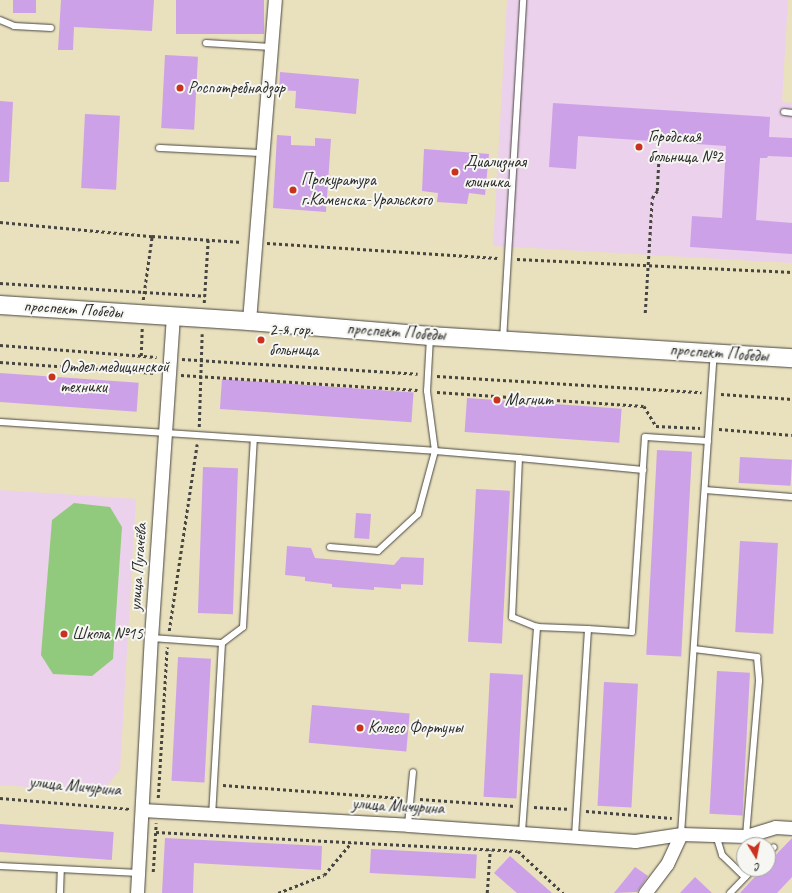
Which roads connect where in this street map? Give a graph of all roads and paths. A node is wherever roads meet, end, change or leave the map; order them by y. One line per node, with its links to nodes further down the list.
1 (275, 0): 6 (street)
2 (523, 0): 16 (lane)
3 (0, 20): 4 (lane)
4 (51, 28)
5 (206, 43): 6 (lane)
6 (271, 47): 10 (street)
7 (784, 112): 8 (lane)
8 (792, 113)
9 (159, 148): 10 (lane)
10 (262, 153): 15 (street)
11 (659, 158): 17 (path)
12 (0, 222): 13 (path)
13 (152, 236): 14 (path); 20 (path)
14 (208, 240): 15 (path); 21 (path)
15 (254, 242): 16 (path); 27 (street)
16 (508, 259): 17 (path); 29 (lane)
17 (649, 266): 18 (path); 23 (path)
18 (792, 272)
19 (0, 283): 20 (path)
20 (144, 292): 21 (path); 24 (path)
21 (205, 296): 26 (path)
22 (0, 304): 24 (street, проспект Победы)
23 (645, 313)
24 (142, 314): 25 (street, проспект Победы); 32 (path)
25 (173, 316): 26 (street, проспект Победы); 33 (street, улица Пугачёва)
26 (203, 318): 27 (street, проспект Победы); 35 (path)
27 (249, 321): 28 (street, проспект Победы)
28 (430, 336): 29 (street, проспект Победы); 38 (lane)
29 (503, 340): 31 (street, проспект Победы)
30 (0, 345): 32 (path)
31 (714, 352): 34 (street, проспект Победы); 41 (lane)
32 (141, 356): 33 (path)
33 (171, 358): 35 (path); 37 (street, улица Пугачёва)
34 (792, 358)
35 (201, 360): 38 (path); 39 (path)
36 (0, 362): 37 (path)
37 (170, 374): 39 (path); 45 (street, улица Пугачёва)
38 (428, 375): 40 (lane); 41 (path)
39 (201, 376): 40 (path); 47 (path)
40 (427, 391): 44 (path); 50 (lane)
41 (711, 393): 42 (path); 44 (lane)
42 (792, 399)
43 (0, 422): 45 (lane)
44 (709, 429): 46 (path); 49 (lane)
45 (166, 434): 47 (lane); 58 (street, улица Пугачёва)
46 (792, 435)
47 (198, 436): 48 (lane); 59 (path)
48 (254, 440): 50 (lane); 60 (lane)
49 (708, 441): 52 (lane); 53 (lane)
50 (435, 451): 51 (lane); 55 (lane)
51 (519, 458): 52 (lane); 56 (lane)
52 (643, 470): 57 (lane)
53 (705, 490): 54 (lane); 61 (lane)
54 (792, 497)
55 (330, 547)
56 (537, 627): 57 (lane); 66 (lane)
57 (588, 629): 68 (lane)
58 (151, 638): 59 (lane); 67 (street, улица Пугачёва)
59 (168, 639): 60 (lane); 69 (path)
60 (222, 643): 63 (lane)
61 (694, 649): 71 (lane); 79 (lane)
62 (413, 772): 65 (lane)
63 (214, 784): 65 (path); 70 (lane)
64 (0, 798): 67 (path, улица Мичурина)
65 (411, 799): 66 (path); 72 (lane)
66 (524, 806): 68 (path); 75 (lane)
67 (142, 810): 69 (street, улица Мичурина); 85 (street, улица Пугачёва)
68 (576, 810): 71 (path); 78 (lane)
69 (157, 811): 70 (street, улица Мичурина); 74 (path)
70 (212, 814): 72 (street, улица Мичурина)
71 (682, 818): 76 (lane)
72 (408, 825): 75 (street, улица Мичурина)
73 (792, 828): 79 (street, улица Мичурина)
74 (156, 832): 80 (path); 87 (path)
75 (522, 832): 78 (street, улица Мичурина)
76 (681, 834): 77 (street, улица Мичурина); 78 (street, улица Мичурина); 93 (street)
77 (716, 835): 79 (street, улица Мичурина); 83 (lane)
78 (576, 836)
79 (746, 836)
80 (352, 842): 81 (path); 90 (path)
81 (490, 850): 91 (path); 92 (path)
82 (0, 866): 84 (lane)
83 (736, 868)
84 (61, 870): 85 (lane); 88 (lane)
85 (139, 873): 89 (street, улица Пугачёва)
86 (745, 877): 94 (lane)
87 (153, 878)
88 (60, 893)
89 (137, 893)
90 (278, 893)
91 (487, 893)
92 (563, 893)
93 (645, 893)
94 (730, 893)

